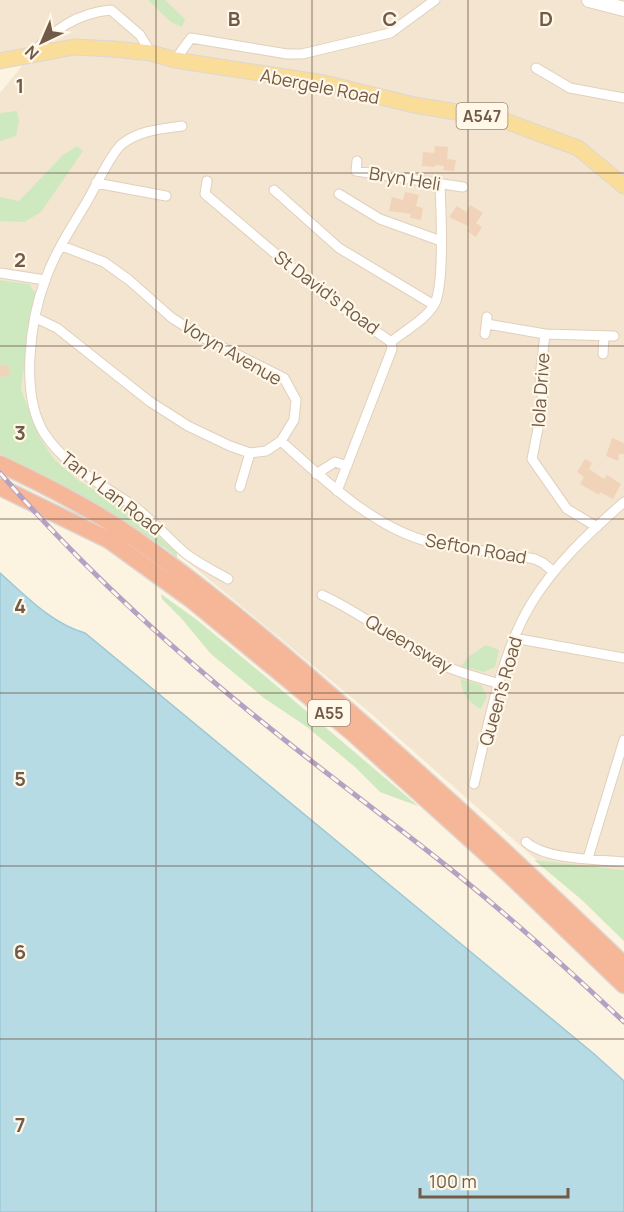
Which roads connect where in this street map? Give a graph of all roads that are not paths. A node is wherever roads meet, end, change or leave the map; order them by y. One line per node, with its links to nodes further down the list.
1 (435, 0): 6 (street)
2 (589, 0): 3 (street)
3 (624, 9)
4 (151, 53): 5 (main road, Abergele Road / A547); 5 (street); 6 (main road, Abergele Road / A547)
5 (31, 55): 7 (main road, Abergele Road / A547)
6 (175, 60): 15 (main road, Abergele Road / A547)
7 (0, 61)
8 (536, 68): 9 (street)
9 (624, 98)
10 (182, 126): 13 (street, Tan Y Lan Road)
11 (357, 161): 14 (street, Bryn Heli)
12 (207, 181): 28 (street, St David's Road)
13 (96, 183): 19 (street); 21 (street, Tan Y Lan Road)
14 (440, 185): 16 (street, Bryn Heli); 20 (street)
15 (624, 186)
16 (463, 187)
17 (274, 190): 24 (street)
18 (339, 194): 20 (street)
19 (166, 196)
20 (441, 241): 24 (street)
21 (62, 246): 23 (street, Tan Y Lan Road); 30 (street, Voryn Avenue)
22 (0, 273): 23 (street)
23 (45, 280): 25 (street, Tan Y Lan Road)
24 (434, 305): 28 (street)
25 (36, 318): 31 (street); 42 (street, Tan Y Lan Road)
26 (486, 325): 27 (street)
27 (544, 334): 29 (street); 40 (street, Iola Drive)
28 (391, 342): 33 (street, St David's Road)
29 (603, 354)
30 (281, 441): 31 (street); 34 (street, Sefton Road)
31 (250, 453): 36 (street)
32 (0, 464): 52 (highway, A55)
33 (347, 466): 34 (street); 37 (street, St David's Road)
34 (316, 474): 37 (street, Sefton Road)
35 (0, 487): 53 (highway, A55)
36 (240, 487)
37 (337, 491): 41 (street, Sefton Road)
38 (624, 502): 39 (street, Queen's Road)
39 (620, 511): 40 (street, Queen's Road)
40 (597, 526): 41 (street, Queen's Road)
41 (554, 572): 44 (street, Queen's Road)
42 (228, 579)
43 (322, 596): 46 (street, Queensway)
44 (514, 638): 45 (street); 46 (street, Queen's Road)
45 (624, 658)
46 (500, 684): 48 (street, Queen's Road)
47 (624, 740): 50 (street)
48 (472, 777)
49 (526, 842): 50 (street)
50 (588, 858): 51 (street)
51 (624, 862)
52 (624, 965)
53 (624, 985)

